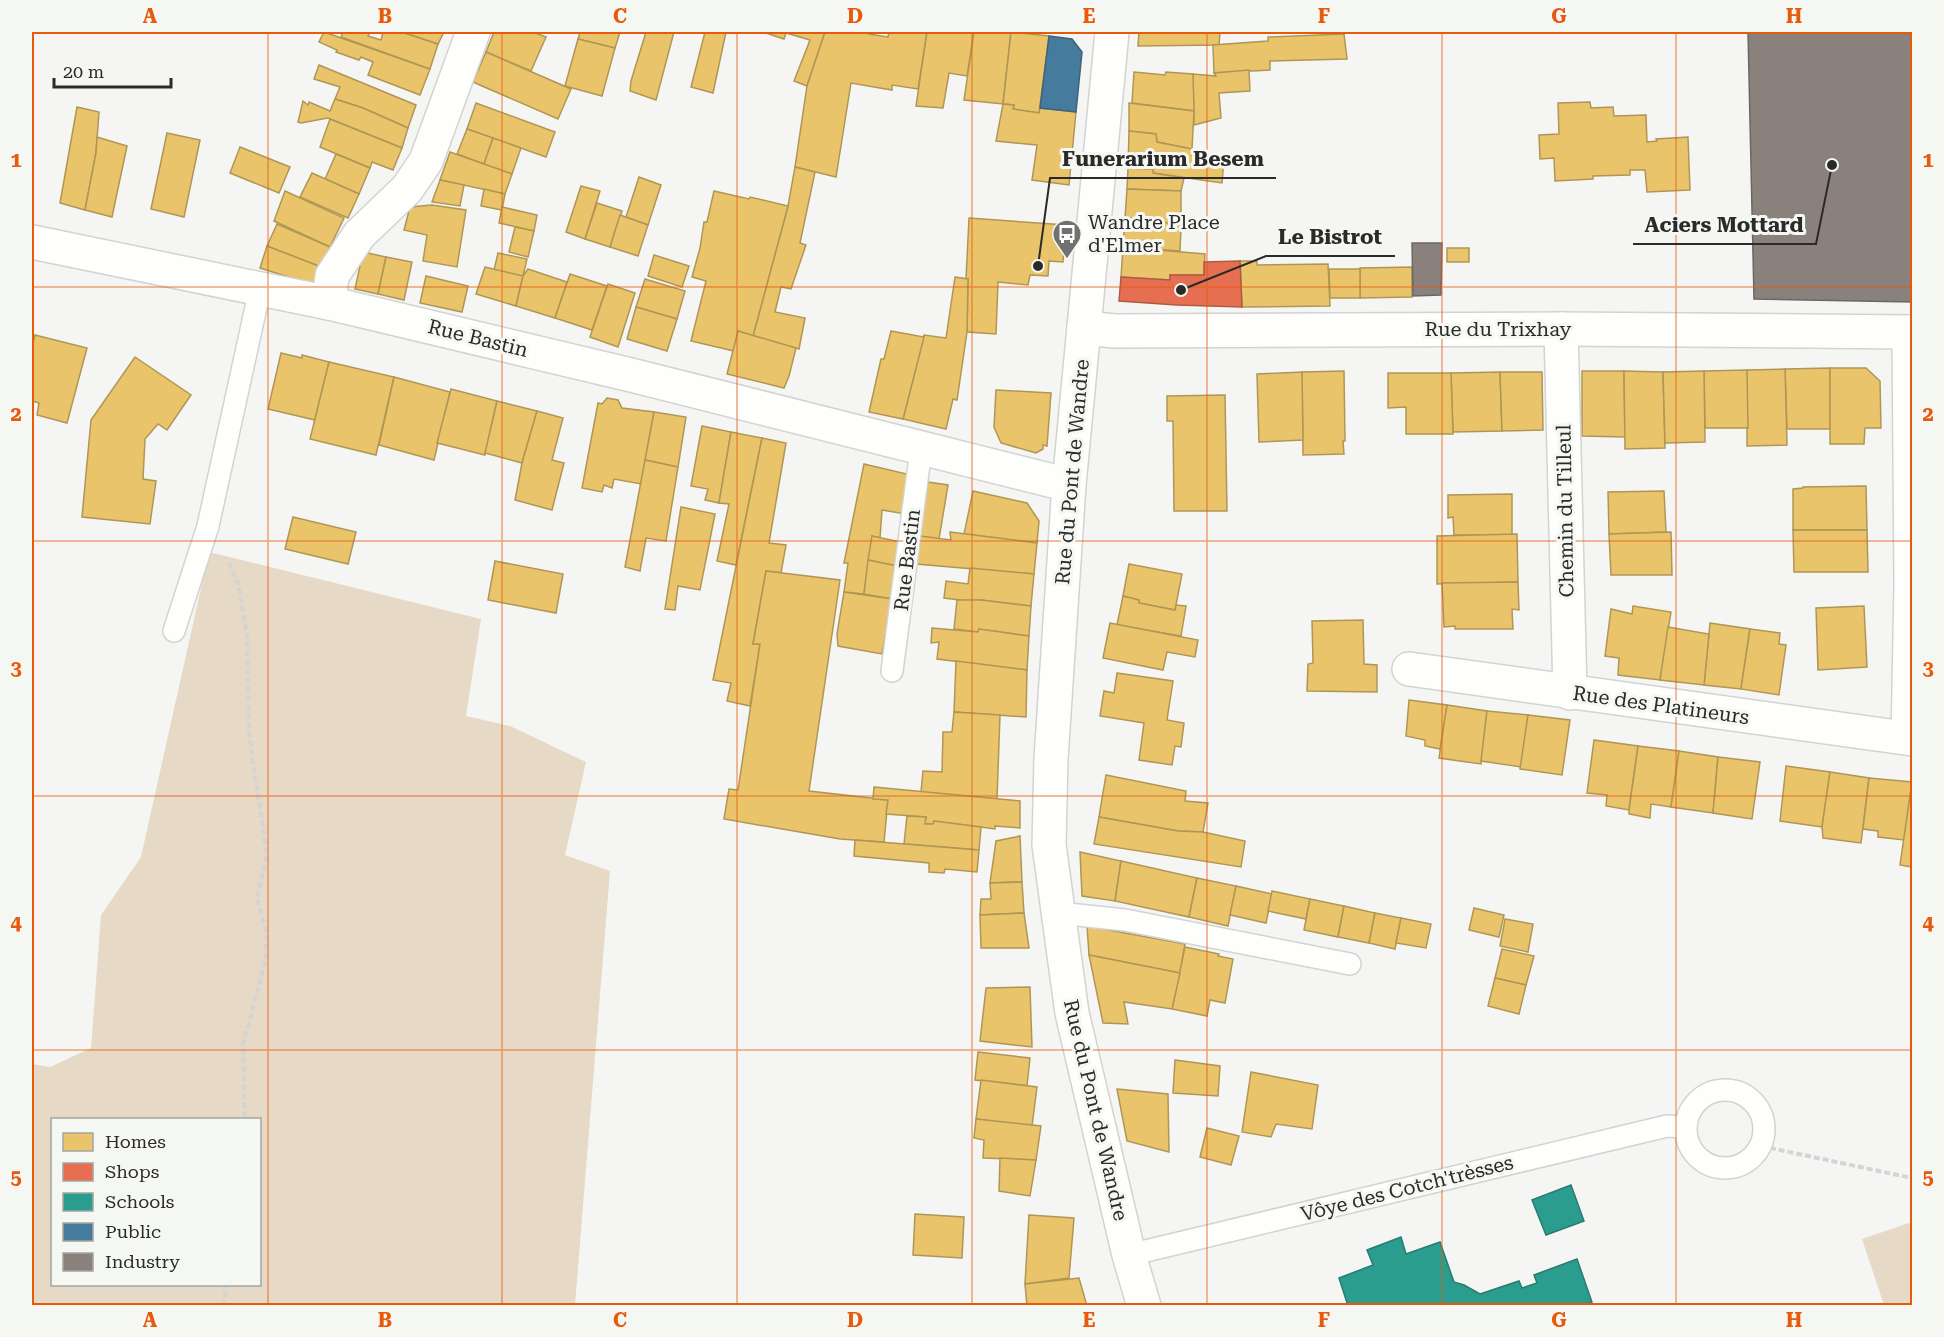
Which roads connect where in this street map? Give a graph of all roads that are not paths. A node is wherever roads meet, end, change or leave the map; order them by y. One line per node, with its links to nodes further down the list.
1 (473, 32): 5 (street)
2 (1112, 32): 6 (street, Rue du Pont de Wandre)
3 (32, 242): 4 (street, Rue Bastin)
4 (260, 289): 5 (street, Rue Bastin); 11 (lane)
5 (329, 303): 9 (street, Rue Bastin)
6 (1084, 328): 7 (street, Rue du Trixhay); 10 (street, Rue du Pont de Wandre)
7 (1561, 329): 8 (street, Rue du Trixhay); 14 (street, Chemin du Tilleul)
8 (1911, 332): 15 (street)
9 (921, 449): 10 (street, Rue Bastin); 13 (lane, Rue Bastin)
10 (1070, 485): 16 (street, Rue du Pont de Wandre)
11 (174, 631)
12 (1409, 669): 14 (street, Rue des Platineurs)
13 (892, 671)
14 (1570, 693): 15 (street, Rue des Platineurs)
15 (1910, 739)
16 (1058, 913): 17 (lane); 19 (street, Rue du Pont de Wandre)
17 (1350, 964)
18 (1684, 1127): 18 (lane); 19 (lane, Vôye des Cotch'trèsses)
19 (1130, 1255): 20 (street, Rue du Pont de Wandre)
20 (1144, 1305)

